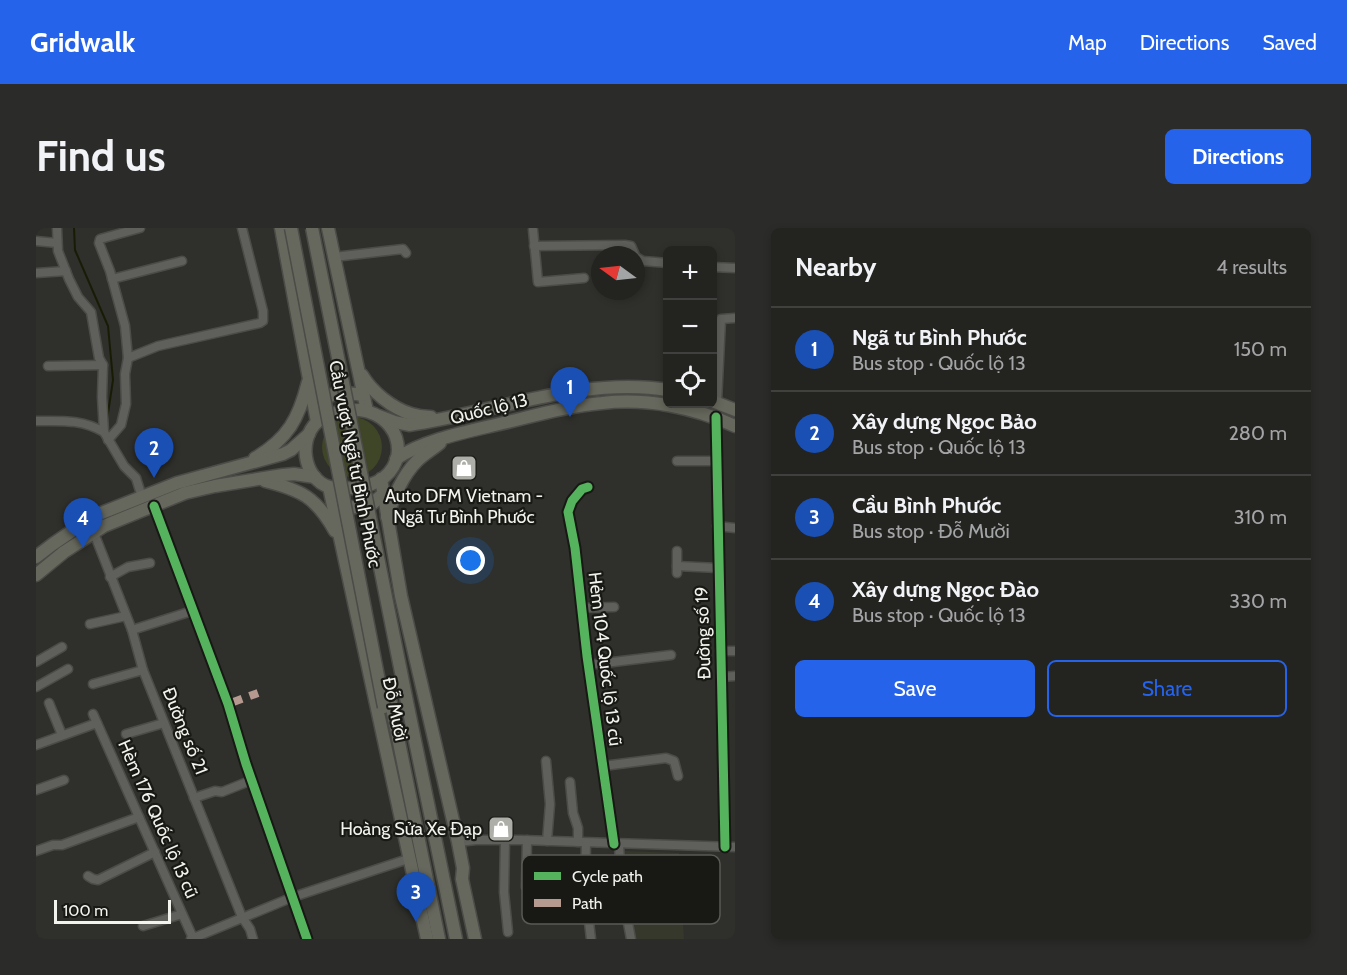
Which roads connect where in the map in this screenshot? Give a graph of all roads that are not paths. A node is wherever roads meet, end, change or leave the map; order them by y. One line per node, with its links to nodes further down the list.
1 (57, 228): 12 (street)
2 (140, 228): 25 (street)
3 (242, 228): 27 (street)
4 (281, 228): 32 (highway)
5 (291, 228): 92 (highway, Cầu vượt Ngã tư Bình Phước, bridge)
6 (297, 228): 92 (highway, Cầu vượt Ngã tư Bình Phước)
7 (312, 228): 90 (highway, Cầu vượt Ngã tư Bình Phước, bridge)
8 (318, 228): 90 (highway, Cầu vượt Ngã tư Bình Phước)
9 (328, 228): 16 (highway)
10 (533, 230): 13 (street)
11 (36, 242): 12 (street)
12 (57, 243): 22 (street)
13 (534, 246): 14 (street); 24 (street)
14 (632, 246)
15 (406, 253): 16 (street)
16 (334, 256): 30 (highway)
17 (182, 261): 25 (street)
18 (645, 261): 19 (street)
19 (663, 263)
20 (717, 267): 21 (street)
21 (735, 268)
22 (66, 272): 23 (street); 28 (street)
23 (36, 273)
24 (584, 278)
25 (112, 279): 27 (street)
26 (735, 318): 31 (street)
27 (128, 358): 46 (street)
28 (103, 365): 29 (street); 46 (street)
29 (48, 366)
30 (357, 366): 34 (highway); 41 (highway)
31 (717, 369)
32 (309, 380): 36 (highway); 51 (highway)
33 (663, 390): 41 (highway, Quốc lộ 13)
34 (363, 395): 36 (highway); 38 (highway)
35 (717, 403): 37 (highway)
36 (314, 407): 43 (highway)
37 (735, 410)
38 (367, 411): 39 (highway); 43 (highway)
39 (380, 416): 41 (highway, Quốc lộ 13); 48 (highway)
40 (716, 417): 44 (highway, Quốc lộ 13); 47 (highway, Quốc lộ 13); 50 (street, Đường số 19)
41 (441, 419)
42 (36, 422): 46 (street)
43 (317, 422): 45 (highway)
44 (735, 426)
45 (309, 434): 51 (highway); 52 (highway)
46 (106, 436): 58 (street)
47 (446, 438): 48 (highway, Quốc lộ 13); 61 (highway)
48 (396, 459): 54 (highway)
49 (677, 461): 50 (street)
50 (717, 461): 62 (street, Đường số 19)
51 (237, 466): 58 (highway)
52 (315, 477): 53 (highway); 55 (highway)
53 (266, 479): 59 (highway); 65 (highway)
54 (381, 479): 55 (highway); 57 (highway, Đỗ Mười)
55 (329, 487): 60 (highway, Đỗ Mười)
56 (588, 487): 73 (street, Hẻm 104 Quốc lộ 13 cũ)
57 (383, 494): 60 (highway); 61 (highway, Đỗ Mười)
58 (142, 497): 67 (highway)
59 (156, 505): 64 (highway); 74 (street)
60 (335, 510): 65 (highway, Đỗ Mười)
61 (386, 518): 109 (highway, Đỗ Mười)
62 (717, 526): 63 (street); 69 (street, Đường số 19)
63 (735, 528)
64 (94, 533): 70 (highway); 71 (street, Đường số 21)
65 (340, 540): 120 (highway, Đỗ Mười)
66 (677, 551): 69 (street)
67 (36, 557)
68 (150, 563): 71 (street)
69 (718, 568): 79 (street, Đường số 19)
70 (36, 575)
71 (110, 577): 75 (street, Đường số 21)
72 (614, 607): 73 (street)
73 (581, 608): 83 (street, Hẻm 104 Quốc lộ 13 cũ)
74 (192, 610): 77 (street); 101 (street)
75 (126, 616): 76 (street); 77 (street, Đường số 21)
76 (90, 624)
77 (132, 630): 85 (street, Đường số 21)
78 (62, 647): 82 (street)
79 (720, 651): 80 (street); 87 (street, Đường số 19)
80 (735, 651)
81 (671, 654): 83 (street)
82 (36, 662)
83 (588, 665): 98 (street, Hẻm 104 Quốc lộ 13 cũ)
84 (68, 669): 89 (street)
85 (143, 670): 88 (street); 93 (street, Đường số 21)
86 (735, 676): 87 (street)
87 (721, 677): 113 (street, Đường số 19)
88 (93, 684)
89 (36, 687)
90 (411, 701): 112 (highway, Đỗ Mười)
91 (49, 703): 95 (street)
92 (388, 705): 120 (highway, Đỗ Mười)
93 (164, 723): 94 (street); 104 (street, Đường số 21)
94 (126, 734)
95 (62, 735): 96 (street); 105 (street, Hèm 176 Quốc lộ 13 cũ)
96 (36, 745)
97 (546, 761): 108 (street)
98 (603, 766): 99 (street); 111 (street, Hẻm 104 Quốc lộ 13 cũ)
99 (678, 776)
100 (64, 780): 103 (street)
101 (252, 780): 104 (street); 123 (street)
102 (570, 782): 110 (street)
103 (36, 790)
104 (194, 798): 125 (street, Đường số 21)
105 (139, 817): 115 (street); 116 (street, Hèm 176 Quốc lộ 13 cũ)
106 (505, 840): 107 (street); 109 (street); 129 (street)
107 (527, 840): 108 (street); 117 (street)
108 (547, 841): 110 (street)
109 (458, 842): 112 (highway); 121 (highway, Đỗ Mười)
110 (582, 842): 111 (street); 118 (street)
111 (617, 844): 113 (street); 119 (street, Hẻm 104 Quốc lộ 13 cũ)
112 (441, 847): 135 (highway, Đỗ Mười)
113 (725, 847): 114 (street)
114 (735, 847)
115 (36, 851)
116 (155, 852): 122 (street); 124 (street, Hèm 176 Quốc lộ 13 cũ)
117 (527, 855)
118 (583, 855)
119 (618, 855)
120 (416, 857): 123 (street); 133 (highway, Đỗ Mười); 134 (highway, Đỗ Mười)
121 (463, 868): 136 (highway, Đỗ Mười); 137 (highway, Đỗ Mười)
122 (88, 876)
123 (293, 897): 125 (street); 132 (street)
124 (182, 914): 128 (street); 130 (street, Hèm 176 Quốc lộ 13 cũ)
125 (242, 917): 130 (street); 131 (street, Đường số 21)
126 (589, 924): 138 (street)
127 (628, 924): 139 (street, Hẻm 104 Quốc lộ 13 cũ)
128 (144, 926)
129 (508, 932)
130 (192, 939)
131 (254, 939)
132 (307, 939)
133 (427, 939)
134 (439, 939)
135 (456, 939)
136 (476, 939)
137 (481, 939)
138 (591, 939)
139 (631, 939)

